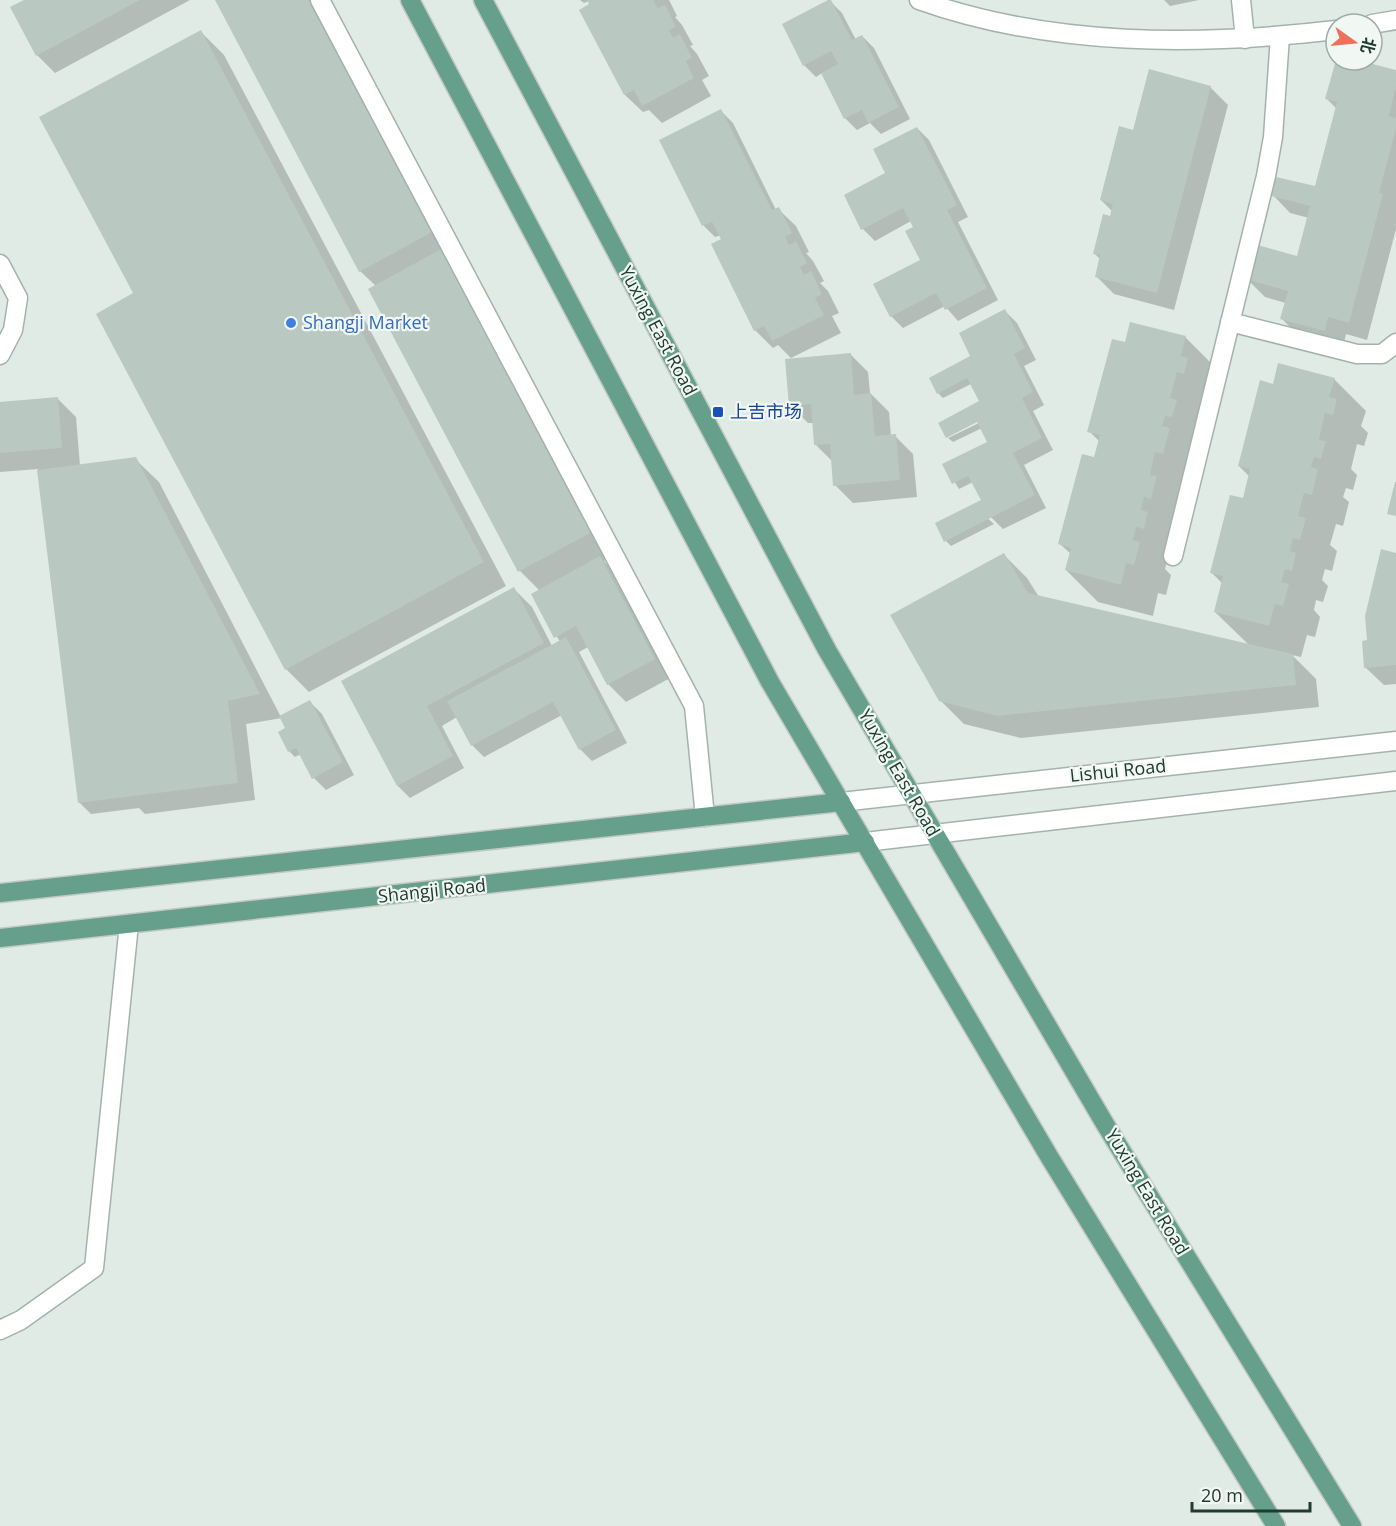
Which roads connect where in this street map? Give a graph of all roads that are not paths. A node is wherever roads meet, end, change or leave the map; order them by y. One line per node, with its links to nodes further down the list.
1 (320, 0): 18 (street)
2 (410, 0): 17 (main road)
3 (483, 0): 16 (main road, Yuxing East Road)
4 (919, 0): 8 (street)
5 (1241, 0): 8 (street)
6 (1324, 31): 7 (street)
7 (1280, 36): 8 (street); 10 (street)
8 (1245, 39)
9 (0, 264): 12 (street)
10 (1230, 322): 11 (street); 13 (street)
11 (1396, 343)
12 (0, 355)
13 (1173, 556)
14 (1396, 741): 16 (street, Lishui Road)
15 (1396, 781): 19 (street)
16 (911, 794): 17 (street, Lishui Road); 19 (main road, Yuxing East Road)
17 (841, 802): 18 (main road); 20 (main road)
18 (705, 817): 21 (main road)
19 (934, 834): 20 (street); 26 (main road, Yuxing East Road)
20 (865, 842): 22 (main road, Shangji Road); 25 (main road)
21 (0, 893)
22 (129, 924): 23 (main road, Shangji Road); 24 (street)
23 (0, 938)
24 (0, 1330)
25 (1276, 1526)
26 (1352, 1526)

